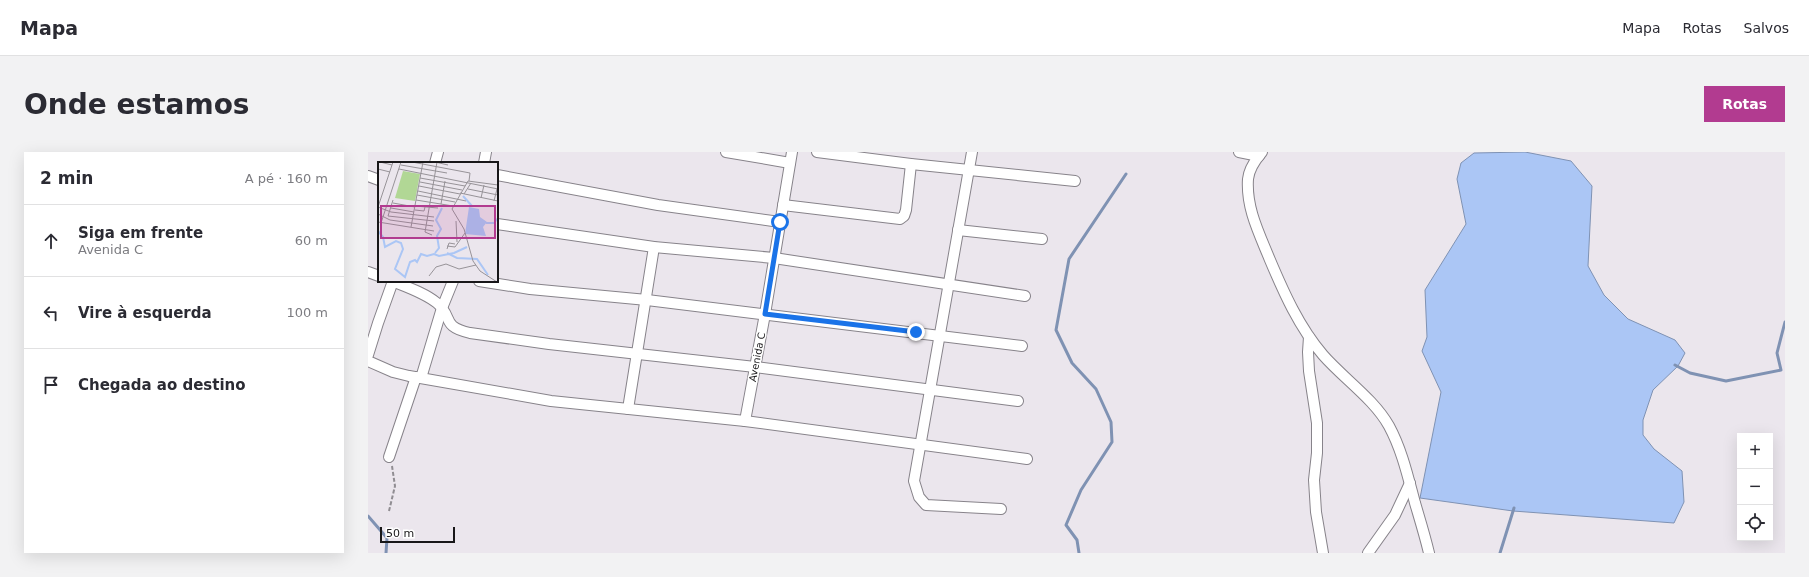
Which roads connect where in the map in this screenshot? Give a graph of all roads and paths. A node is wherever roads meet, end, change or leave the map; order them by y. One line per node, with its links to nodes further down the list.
1 (438, 152): 9 (street)
2 (486, 152): 10 (street)
3 (726, 152): 11 (street)
4 (792, 152): 11 (street, Avenida C)
5 (818, 152): 12 (street)
6 (972, 152): 13 (street)
7 (1239, 152): 8 (street)
8 (1260, 154): 37 (street)
9 (435, 162)
10 (484, 162)
11 (790, 163): 18 (street, Avenida C)
12 (911, 164): 13 (street); 18 (street)
13 (969, 171): 17 (street); 21 (street)
14 (498, 175): 19 (street)
15 (368, 176): 16 (street)
16 (378, 180)
17 (1075, 181)
18 (783, 205): 19 (street, Avenida C)
19 (780, 222): 24 (street, Avenida C)
20 (498, 224): 23 (street)
21 (958, 230): 22 (street); 31 (street)
22 (1042, 239)
23 (654, 246): 24 (street); 33 (street)
24 (774, 258): 31 (street); 35 (street, Avenida C)
25 (368, 272): 26 (street)
26 (378, 276)
27 (393, 282): 40 (street)
28 (395, 282): 34 (street)
29 (453, 282): 34 (street)
30 (485, 282): 33 (street)
31 (948, 284): 32 (street); 36 (street)
32 (1025, 296)
33 (647, 300): 35 (street); 39 (street)
34 (442, 308): 39 (street); 43 (street)
35 (765, 314): 36 (street); 42 (street, Avenida C)
36 (940, 335): 38 (street); 44 (street)
37 (1309, 337): 51 (street); 54 (street)
38 (1022, 346)
39 (638, 354): 42 (street); 46 (street)
40 (368, 355)
41 (368, 361): 43 (street)
42 (755, 367): 44 (street); 47 (street, Avenida C)
43 (419, 378): 46 (street); 49 (street)
44 (930, 389): 45 (street); 48 (street)
45 (1018, 401)
46 (628, 409): 47 (street)
47 (744, 420): 48 (street)
48 (920, 445): 50 (street); 52 (street)
49 (389, 457): 53 (path)
50 (1027, 459)
51 (1410, 484): 55 (street); 56 (street)
52 (1001, 509)
53 (389, 511)
54 (1323, 553)
55 (1368, 553)
56 (1429, 553)

